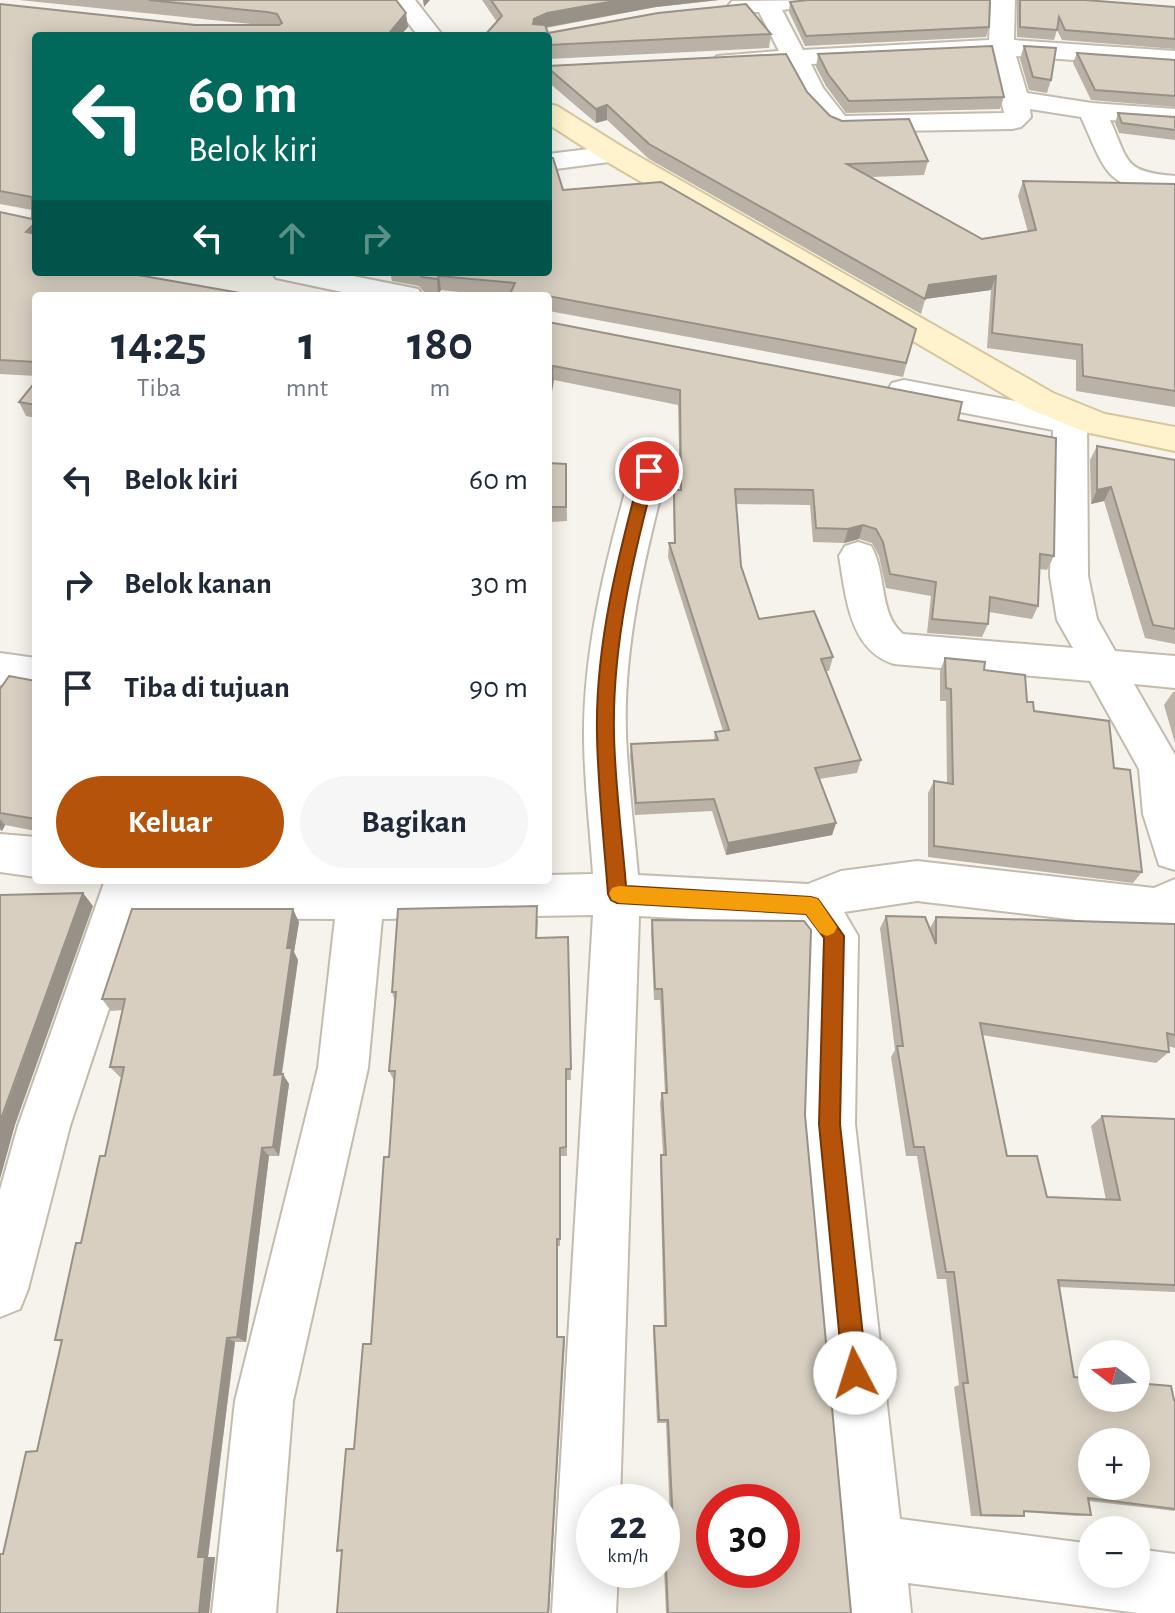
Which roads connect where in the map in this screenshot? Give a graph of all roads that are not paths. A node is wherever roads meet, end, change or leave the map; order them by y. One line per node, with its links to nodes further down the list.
1 (811, 0): 4 (street)
2 (1003, 0): 7 (street)
3 (409, 1): 6 (street)
4 (767, 3): 5 (street); 8 (street)
5 (720, 9)
6 (428, 32)
7 (1001, 47): 8 (street); 9 (street); 11 (street)
8 (794, 56): 10 (street); 11 (street)
9 (1175, 59)
10 (696, 63)
11 (1016, 99): 12 (street)
12 (1092, 111): 14 (street); 17 (street)
13 (552, 115): 15 (main road)
14 (1175, 117)
15 (614, 154): 16 (street); 21 (main road)
16 (552, 162)
17 (1175, 185)
18 (307, 276): 19 (street)
19 (387, 292)
20 (870, 384): 21 (street)
21 (1070, 418): 22 (main road); 25 (street)
22 (1175, 439)
23 (649, 471): 34 (street)
24 (858, 556): 25 (street)
25 (1103, 664): 27 (street); 29 (street)
26 (0, 669): 28 (street)
27 (1175, 672)
28 (32, 673)
29 (1172, 827)
30 (0, 853): 31 (street)
31 (32, 857)
32 (126, 888): 33 (street); 37 (street)
33 (362, 889): 34 (street); 40 (street)
34 (617, 894): 36 (street); 41 (street)
35 (1175, 899): 36 (street)
36 (811, 905): 38 (street)
37 (0, 1289)
38 (871, 1547): 39 (street); 42 (street)
39 (1175, 1586)
40 (244, 1613)
41 (584, 1613)
42 (879, 1613)

